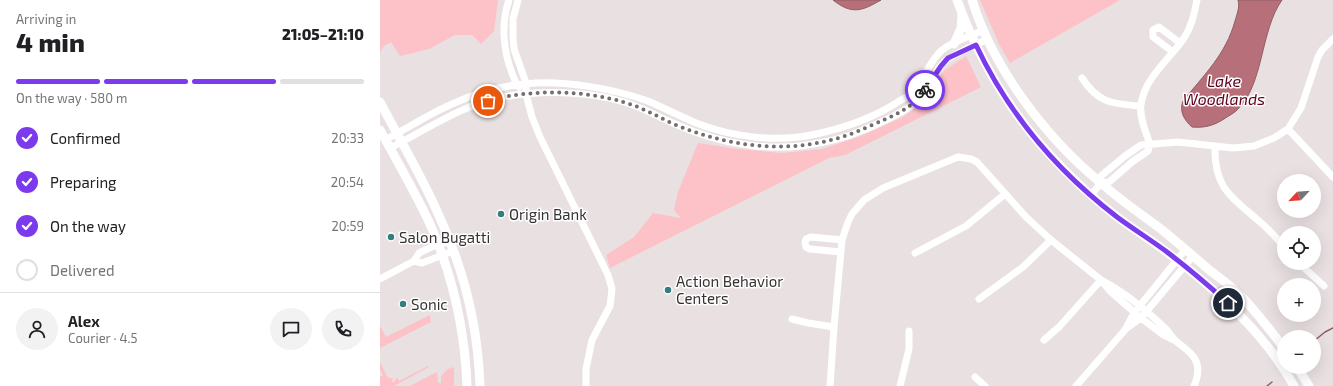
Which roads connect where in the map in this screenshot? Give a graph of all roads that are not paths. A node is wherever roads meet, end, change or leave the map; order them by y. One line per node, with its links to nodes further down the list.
1 (509, 0): 16 (street)
2 (518, 0): 15 (street)
3 (957, 0): 6 (main road)
4 (972, 0): 7 (main road)
5 (1197, 0): 10 (street)
6 (962, 13): 8 (main road); 11 (main road)
7 (986, 35): 8 (street); 12 (street); 34 (main road)
8 (972, 36): 11 (street); 12 (main road)
9 (1333, 39): 25 (street)
10 (1180, 43): 13 (street); 13 (street)
11 (954, 44): 21 (street)
12 (976, 45): 22 (street); 36 (main road)
13 (1173, 52): 20 (street)
14 (1082, 78): 20 (street)
15 (526, 83): 16 (street); 17 (street); 18 (street)
16 (517, 85): 18 (street); 29 (street)
17 (599, 92): 18 (street); 23 (street); 27 (street)
18 (526, 94): 29 (street); 70 (street)
19 (380, 102): 29 (main road)
20 (1140, 106): 31 (street)
21 (890, 107): 22 (street); 24 (street)
22 (893, 116): 28 (street)
23 (697, 123): 24 (street); 27 (street)
24 (845, 126): 28 (street)
25 (1288, 129): 32 (street); 33 (street)
26 (380, 130): 30 (main road)
27 (694, 131): 28 (street)
28 (847, 136)
29 (399, 138): 30 (street); 41 (main road)
30 (387, 144): 40 (main road)
31 (1150, 144): 32 (street); 34 (street)
32 (1216, 147): 37 (street)
33 (1333, 176)
34 (1101, 183): 36 (street); 42 (main road)
35 (1005, 194): 38 (street); 39 (street); 44 (street)
36 (1091, 195): 47 (main road)
37 (1277, 239)
38 (842, 240): 43 (street); 43 (street)
39 (1051, 240): 52 (street); 54 (street)
40 (438, 244): 41 (street); 45 (main road); 48 (street)
41 (452, 247): 45 (street); 69 (main road)
42 (1185, 250): 46 (main road); 47 (street)
43 (841, 252): 60 (street)
44 (915, 253)
45 (442, 255): 48 (street); 68 (main road)
46 (1193, 256): 49 (street); 63 (main road)
47 (1177, 260): 49 (main road); 55 (street)
48 (414, 261): 51 (street)
49 (1185, 267): 56 (street); 76 (main road)
50 (1307, 270): 53 (street)
51 (380, 278)
52 (1101, 280): 55 (street); 57 (street); 64 (street)
53 (1324, 286)
54 (979, 298)
55 (1140, 306): 56 (street); 57 (street)
56 (1147, 311): 58 (street); 65 (street)
57 (1134, 313): 58 (street); 61 (street)
58 (1141, 318): 61 (street); 65 (street)
59 (792, 319): 60 (street)
60 (834, 327): 71 (street)
61 (1125, 330): 74 (street)
62 (909, 331): 72 (street)
63 (1277, 338)
64 (1044, 340)
65 (1176, 341): 75 (street)
66 (1301, 374): 77 (main road)
67 (975, 378): 73 (street)
68 (467, 386)
69 (480, 386)
70 (586, 386)
71 (830, 386)
72 (900, 386)
73 (985, 386)
74 (1076, 386)
75 (1194, 386)
76 (1294, 386)
77 (1309, 386)

